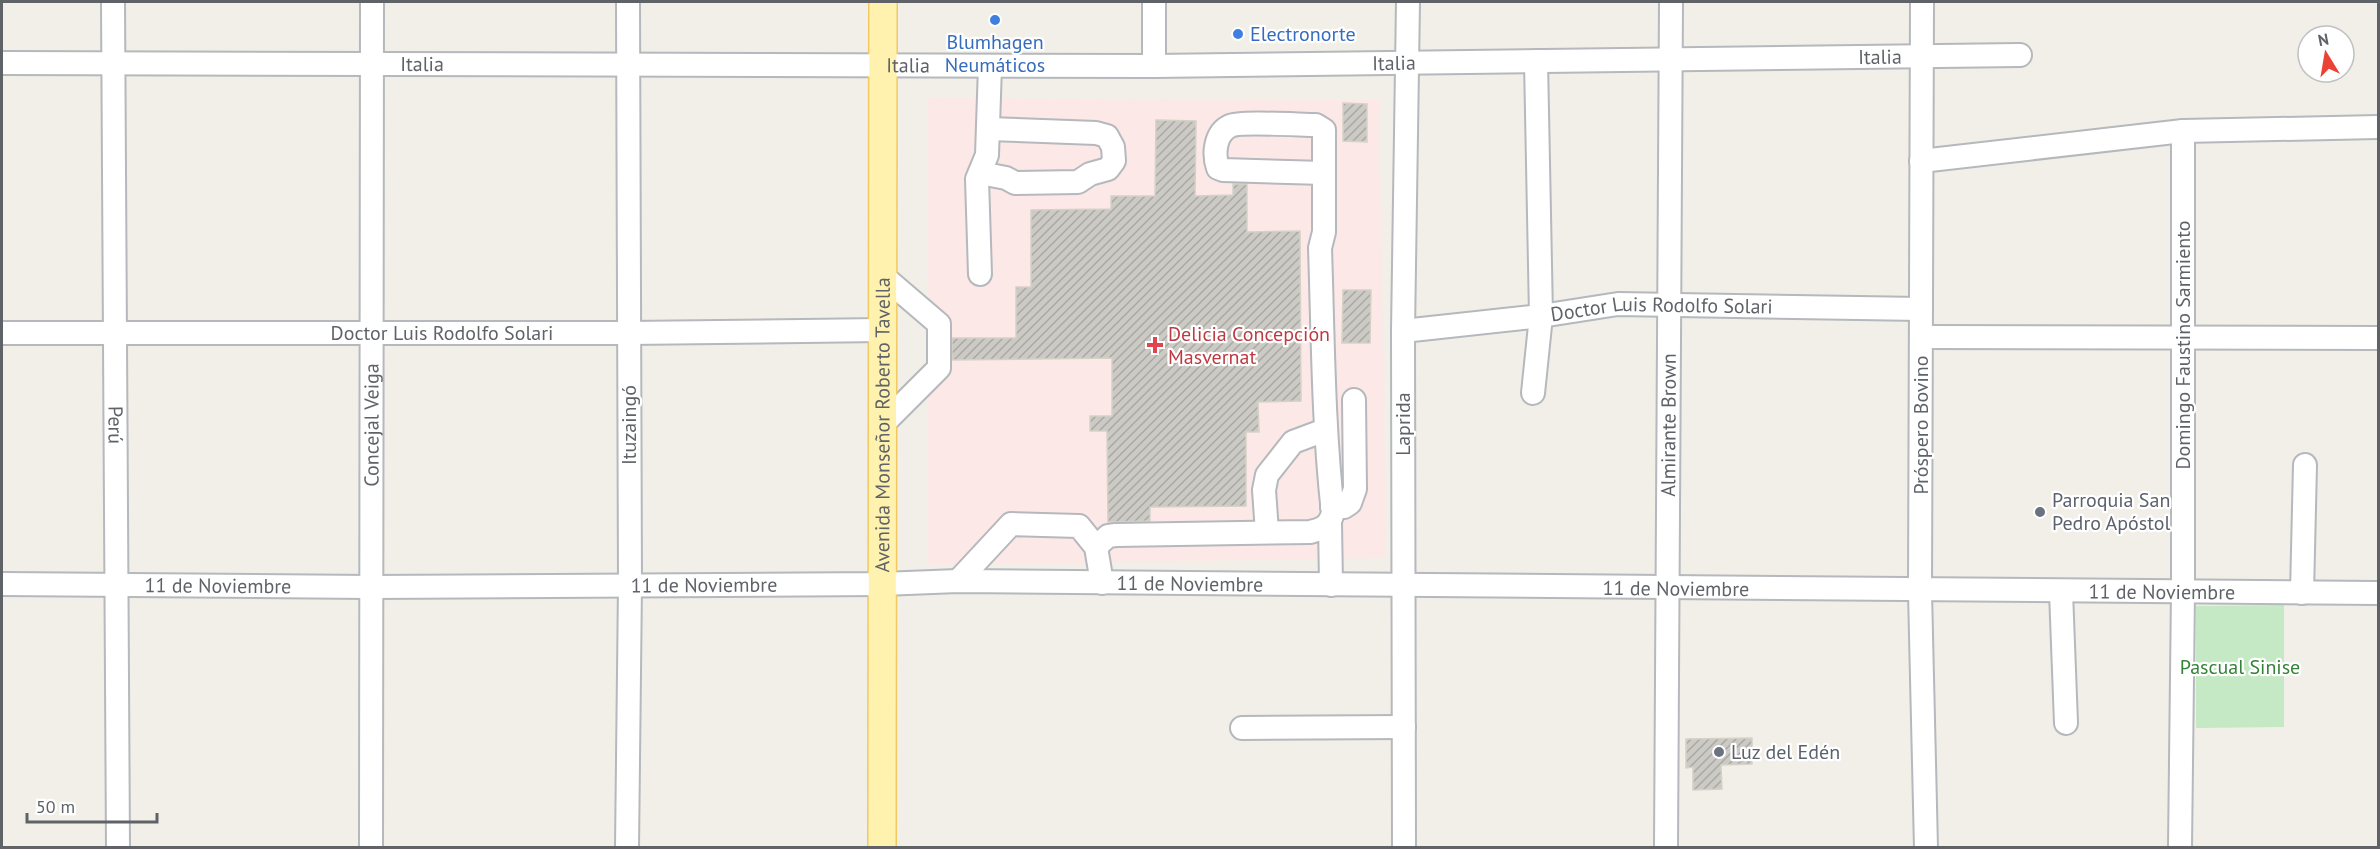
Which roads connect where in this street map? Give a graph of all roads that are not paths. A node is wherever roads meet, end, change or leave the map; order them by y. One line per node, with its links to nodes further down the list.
1 (113, 2): 15 (street, Perú)
2 (372, 2): 16 (street, Concejal Veiga)
3 (628, 2): 17 (street, Ituzaingó)
4 (883, 2): 18 (main road, Avenida Monseñor Roberto Tavella)
5 (1154, 2): 20 (street)
6 (1408, 2): 13 (street, Laprida)
7 (1671, 2): 11 (street, Almirante Brown)
8 (1922, 2): 10 (street, Próspero Bovino)
9 (2020, 55): 10 (street, Italia)
10 (1922, 56): 11 (street, Italia); 24 (street, Próspero Bovino)
11 (1670, 60): 12 (street, Italia); 29 (street, Almirante Brown)
12 (1536, 61): 13 (street, Italia); 31 (street)
13 (1408, 62): 20 (street, Italia); 33 (street, Laprida)
14 (2, 63): 15 (street, Italia)
15 (112, 63): 16 (street, Italia); 34 (street, Perú)
16 (372, 63): 17 (street, Italia); 35 (street, Concejal Veiga)
17 (627, 65): 18 (street, Italia); 37 (street, Ituzaingó)
18 (882, 66): 19 (street, Italia); 28 (main road, Avenida Monseñor Roberto Tavella)
19 (990, 66): 20 (street, Italia); 22 (street)
20 (1154, 66)
21 (2379, 127): 23 (street)
22 (988, 129): 26 (street); 26 (street)
23 (2182, 131): 24 (street); 39 (street, Domingo Faustino Sarmiento)
24 (1921, 161): 30 (street, Próspero Bovino)
25 (1324, 172): 25 (street); 44 (street)
26 (980, 173): 27 (street)
27 (980, 274)
28 (883, 276): 32 (main road, Avenida Monseñor Roberto Tavella); 43 (street)
29 (1670, 304): 30 (street, Doctor Luis Rodolfo Solari); 31 (street, Doctor Luis Rodolfo Solari); 58 (street, Almirante Brown)
30 (1921, 309): 38 (street, Próspero Bovino)
31 (1541, 316): 33 (street, Doctor Luis Rodolfo Solari); 41 (street)
32 (883, 330): 37 (street, Doctor Luis Rodolfo Solari); 43 (main road, Avenida Monseñor Roberto Tavella)
33 (1403, 331): 57 (street, Laprida)
34 (114, 332): 35 (street, Doctor Luis Rodolfo Solari); 36 (street, Doctor Luis Rodolfo Solari); 52 (street, Perú)
35 (372, 332): 37 (street, Doctor Luis Rodolfo Solari); 56 (street, Concejal Veiga)
36 (2, 333)
37 (628, 333): 54 (street, Ituzaingó)
38 (1922, 337): 39 (street); 59 (street, Próspero Bovino)
39 (2183, 337): 40 (street); 61 (street, Domingo Faustino Sarmiento)
40 (2379, 338)
41 (1533, 393)
42 (1354, 400): 46 (street)
43 (883, 424): 53 (main road, Avenida Monseñor Roberto Tavella)
44 (1325, 430): 46 (street); 47 (street)
45 (2305, 465): 62 (street)
46 (1331, 515): 47 (street); 55 (street)
47 (1266, 532): 48 (street)
48 (1096, 547): 49 (street); 50 (street)
49 (958, 581): 50 (street, 11 de Noviembre); 53 (street, 11 de Noviembre)
50 (1102, 583): 55 (street, 11 de Noviembre)
51 (2, 584): 52 (street, 11 de Noviembre)
52 (116, 584): 56 (street, 11 de Noviembre); 67 (street, Perú)
53 (882, 584): 54 (street, 11 de Noviembre); 70 (main road, Avenida Monseñor Roberto Tavella)
54 (630, 585): 56 (street, 11 de Noviembre); 69 (street, Ituzaingó)
55 (1331, 585): 57 (street, 11 de Noviembre)
56 (371, 586): 68 (street, Concejal Veiga)
57 (1404, 586): 58 (street, 11 de Noviembre); 65 (street, Laprida)
58 (1666, 588): 59 (street, 11 de Noviembre); 72 (street, Almirante Brown)
59 (1920, 592): 60 (street, 11 de Noviembre); 73 (street, Próspero Bovino)
60 (2061, 592): 61 (street, 11 de Noviembre); 64 (street)
61 (2183, 592): 62 (street, 11 de Noviembre); 74 (street, Domingo Faustino Sarmiento)
62 (2302, 593): 63 (street, 11 de Noviembre)
63 (2379, 593)
64 (2066, 723)
65 (1404, 727): 66 (street); 71 (street, Laprida)
66 (1242, 728)
67 (118, 848)
68 (371, 848)
69 (627, 848)
70 (882, 848)
71 (1404, 848)
72 (1666, 848)
73 (1926, 848)
74 (2180, 848)

